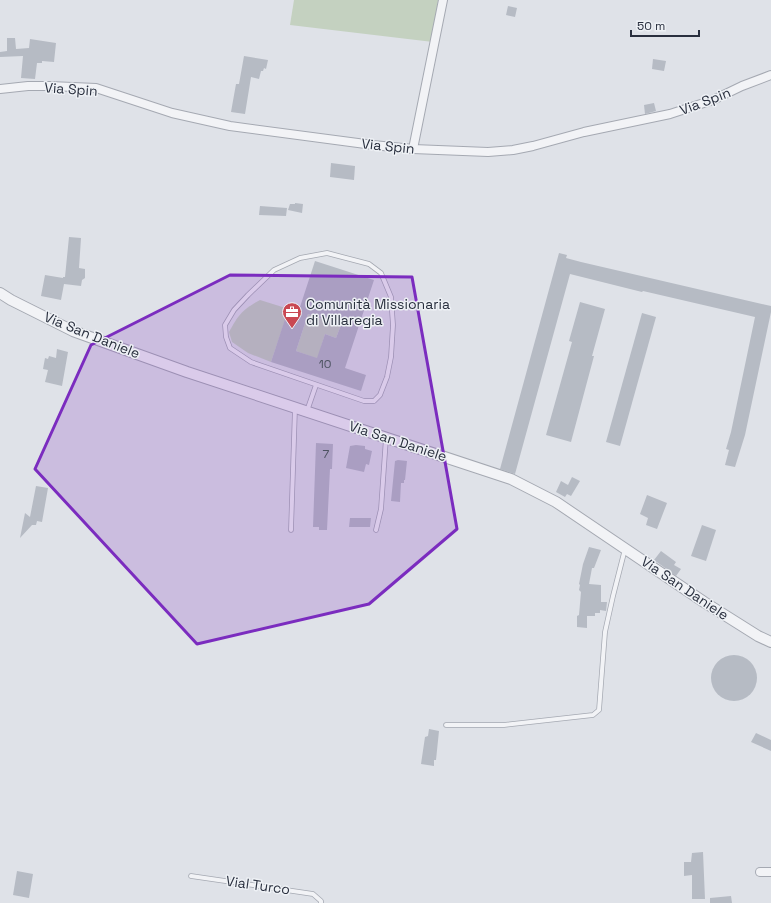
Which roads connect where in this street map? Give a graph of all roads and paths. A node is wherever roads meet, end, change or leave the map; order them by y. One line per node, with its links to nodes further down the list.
1 (443, 0): 4 (street)
2 (771, 75): 4 (street, Via Spin)
3 (0, 89): 4 (street, Via Spin)
4 (413, 149)
5 (0, 293): 7 (street, Via San Daniele)
6 (316, 385): 6 (lane); 8 (lane)
7 (295, 408): 8 (street, Via San Daniele); 10 (lane)
8 (307, 412): 9 (street, Via San Daniele)
9 (386, 437): 11 (lane); 12 (street, Via San Daniele)
10 (291, 530)
11 (376, 530)
12 (626, 548): 13 (street, Via San Daniele); 14 (lane)
13 (771, 642)
14 (446, 725)
15 (760, 872): 16 (street)
16 (771, 872)
17 (191, 876): 18 (lane, Vial Turco)
18 (321, 903)

